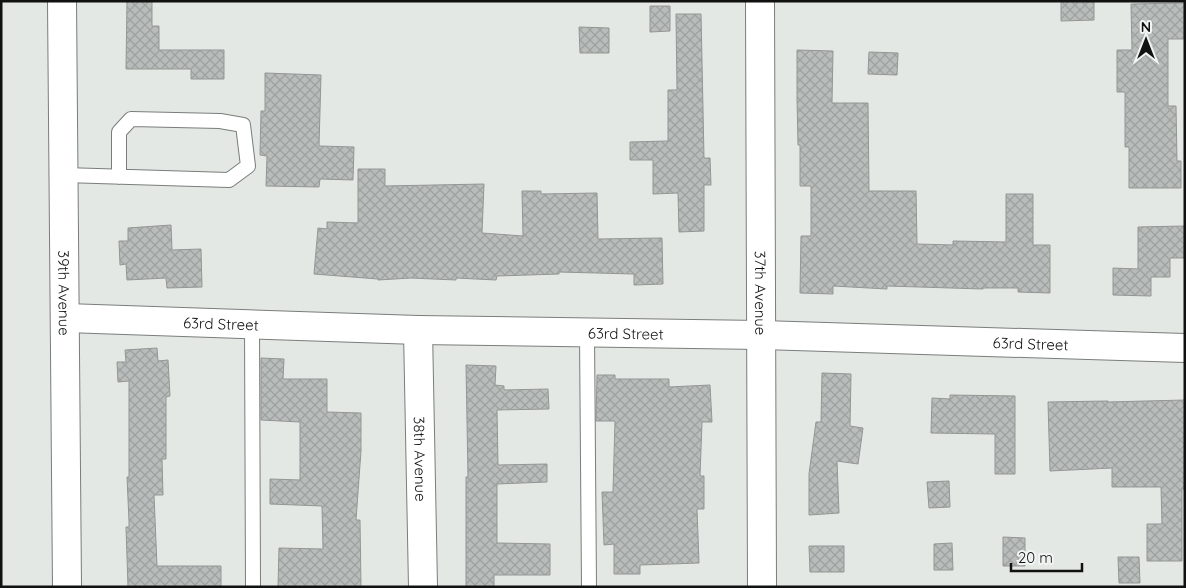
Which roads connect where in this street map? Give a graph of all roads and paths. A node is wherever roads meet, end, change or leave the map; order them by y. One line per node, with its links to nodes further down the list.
1 (62, 1): 3 (street, 39th Avenue)
2 (760, 1): 9 (street, 37th Avenue)
3 (64, 175): 4 (lane); 5 (street, 39th Avenue)
4 (119, 177): 4 (lane)
5 (66, 318): 6 (street, 63rd Street); 11 (street, 39th Avenue)
6 (252, 324): 7 (street, 63rd Street); 12 (lane)
7 (418, 330): 8 (street, 63rd Street); 13 (street, 38th Avenue)
8 (588, 333): 9 (street, 63rd Street); 14 (lane)
9 (760, 335): 10 (street, 63rd Street); 15 (street, 37th Avenue)
10 (1185, 348)
11 (67, 587)
12 (253, 587)
13 (423, 587)
14 (589, 587)
15 (762, 587)

